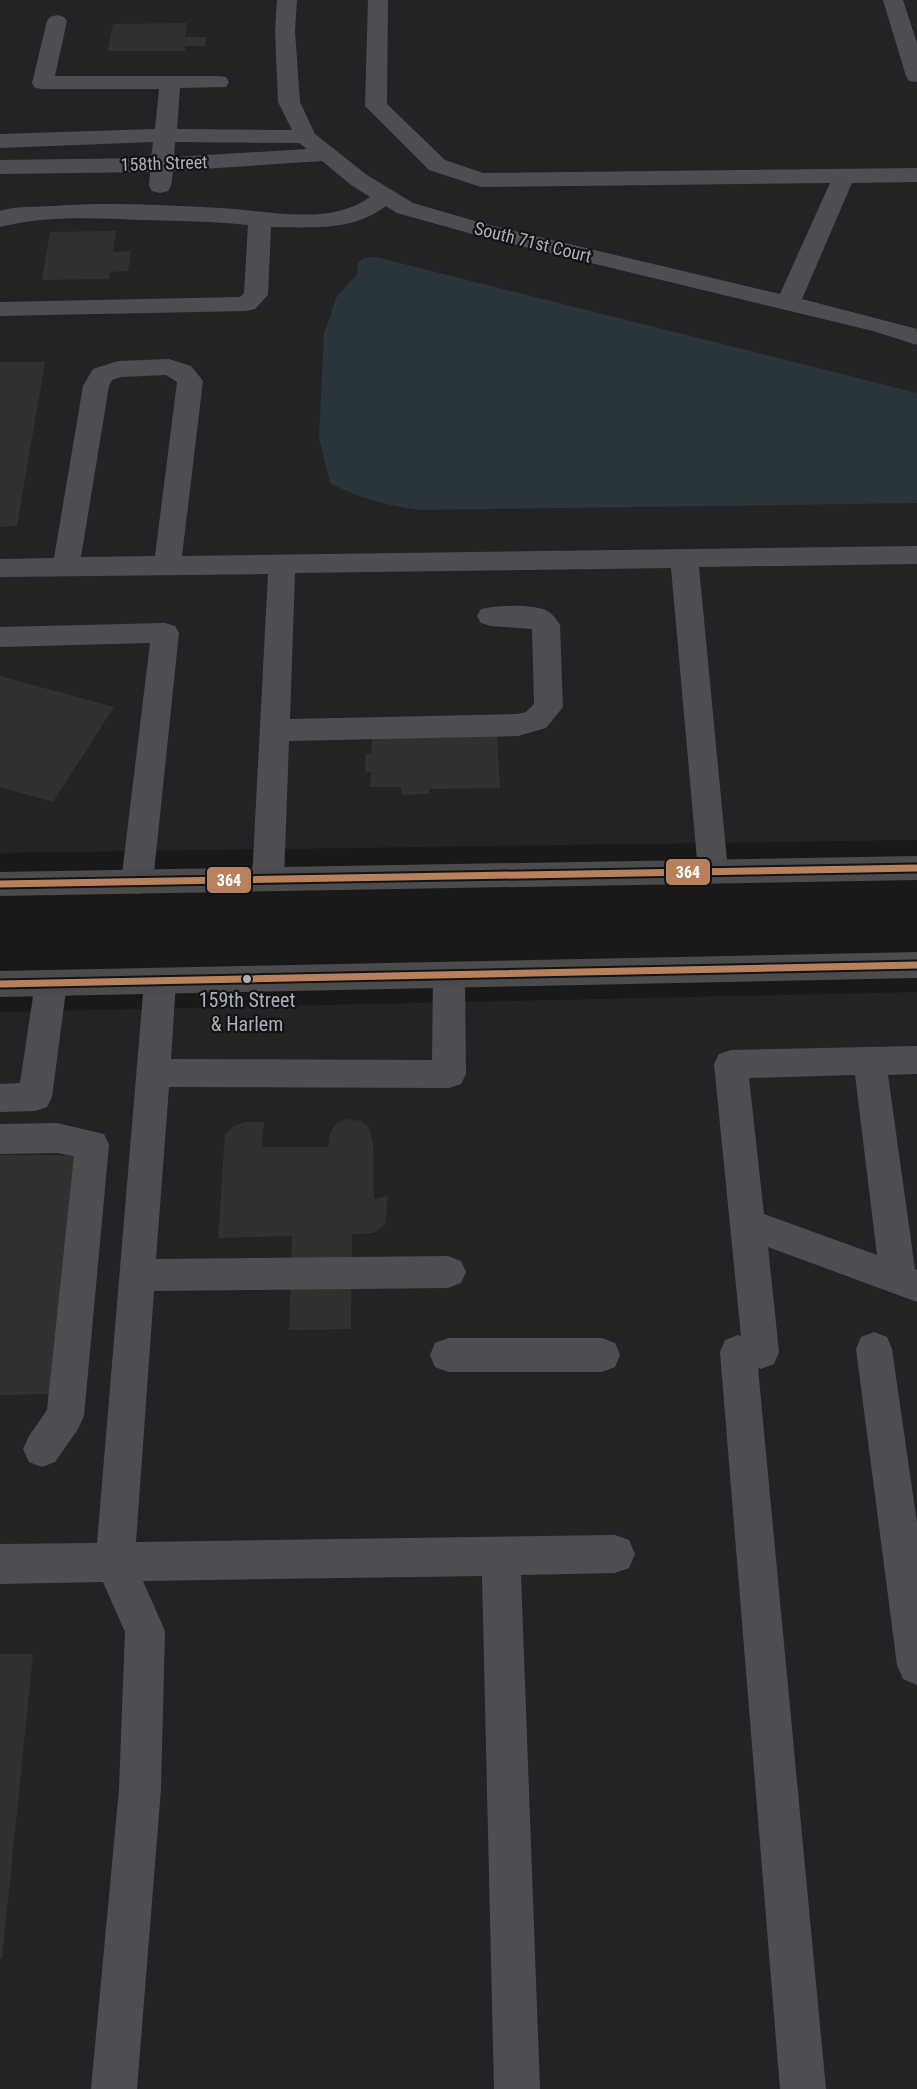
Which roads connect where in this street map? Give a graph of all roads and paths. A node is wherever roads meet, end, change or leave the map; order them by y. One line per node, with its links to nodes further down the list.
1 (287, 0): 9 (street, South 71st Court)
2 (378, 0): 17 (street)
3 (893, 0): 5 (street)
4 (57, 21): 6 (street)
5 (917, 76)
6 (170, 82): 7 (street); 8 (street)
7 (218, 82)
8 (165, 135): 9 (street, 158th Street); 10 (street, 158th Street); 12 (street)
9 (306, 137): 11 (street, South 71st Court)
10 (0, 141)
11 (327, 154): 12 (street, 158th Street); 16 (street, South 71st Court)
12 (161, 165): 13 (street, 158th Street); 18 (street)
13 (0, 167)
14 (917, 175): 15 (street)
15 (844, 176): 17 (street); 21 (street)
16 (386, 196): 17 (street, South 71st Court); 20 (street)
17 (466, 201): 21 (street, South 71st Court)
18 (158, 212): 19 (street); 20 (street)
19 (0, 220)
20 (260, 220): 22 (street)
21 (788, 304): 23 (street, South 71st Court)
22 (0, 309)
23 (917, 337)
24 (917, 555): 25 (street)
25 (684, 558): 26 (street); 34 (street)
26 (282, 564): 27 (street); 32 (street)
27 (167, 566): 28 (street); 28 (street)
28 (66, 567): 29 (street)
29 (0, 568)
30 (491, 616): 32 (street)
31 (0, 637): 36 (street)
32 (275, 730): 35 (street)
33 (917, 868): 34 (main road)
34 (713, 871): 35 (main road)
35 (268, 879): 36 (main road)
36 (137, 882): 37 (main road)
37 (0, 884)
38 (917, 965): 39 (main road)
39 (449, 976): 40 (main road); 45 (street)
40 (160, 982): 41 (main road); 45 (street)
41 (51, 983): 42 (main road); 46 (street)
42 (0, 984)
43 (917, 1060): 44 (street)
44 (870, 1061): 48 (street); 51 (street)
45 (152, 1073): 50 (street)
46 (0, 1098)
47 (0, 1139): 55 (street)
48 (748, 1224): 51 (street); 63 (street)
49 (448, 1272): 50 (street)
50 (136, 1275): 58 (street)
51 (908, 1282)
52 (874, 1349): 60 (street)
53 (448, 1355): 54 (street)
54 (602, 1355)
55 (42, 1449)
56 (615, 1554): 57 (street)
57 (501, 1556): 58 (street); 62 (street)
58 (115, 1563): 59 (street); 61 (street)
59 (0, 1564)
60 (917, 1665)
61 (114, 2089)
62 (517, 2089)
63 (803, 2089)

